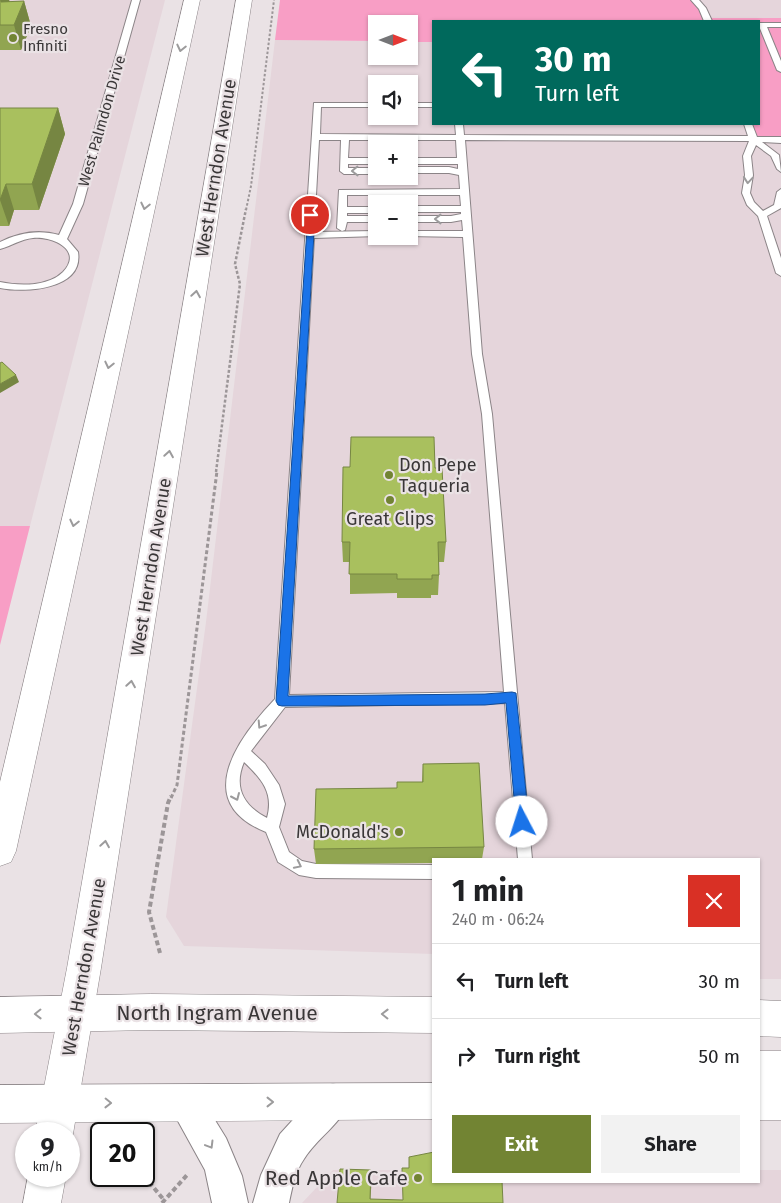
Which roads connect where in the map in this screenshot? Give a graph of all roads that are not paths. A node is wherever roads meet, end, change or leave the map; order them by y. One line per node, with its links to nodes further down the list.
1 (136, 0): 41 (lane, West Palmdon Drive)
2 (192, 0): 49 (main road, one-way to 49)
3 (244, 0): 52 (main road, West Herndon Avenue, one-way to 3)
4 (695, 0): 5 (lane)
5 (708, 20)
6 (781, 25): 7 (lane)
7 (781, 70)
8 (368, 105): 13 (lane)
9 (418, 105): 10 (lane)
10 (432, 105)
11 (459, 125): 19 (lane)
12 (748, 125): 14 (lane)
13 (315, 136): 18 (lane); 40 (lane)
14 (754, 140): 15 (lane); 19 (lane); 24 (lane); 33 (lane, one-way to 33)
15 (781, 140)
16 (368, 146): 18 (lane)
17 (418, 146): 19 (lane)
18 (345, 149): 19 (lane); 20 (lane); 22 (lane); 26 (lane, one-way to 18)
19 (461, 149): 21 (lane); 23 (lane); 27 (lane)
20 (368, 152)
21 (418, 152)
22 (368, 158)
23 (418, 159)
24 (781, 169)
25 (418, 170): 27 (lane)
26 (368, 171)
27 (463, 174): 29 (lane)
28 (781, 192): 33 (lane)
29 (465, 205): 30 (lane); 31 (lane); 35 (lane, one-way to 35); 39 (lane)
30 (418, 209)
31 (342, 210): 32 (lane); 34 (lane); 36 (lane)
32 (368, 210)
33 (762, 215): 43 (lane)
34 (368, 217)
35 (418, 219)
36 (341, 234): 37 (lane); 40 (lane)
37 (368, 234)
38 (418, 234): 39 (lane)
39 (468, 234): 45 (lane)
40 (309, 235): 46 (lane)
41 (62, 240): 42 (lane); 44 (lane)
42 (0, 246)
43 (781, 272)
44 (0, 285)
45 (512, 697): 46 (lane); 50 (lane)
46 (282, 701): 47 (lane, one-way to 47)
47 (243, 752): 48 (lane); 48 (lane, one-way to 48)
48 (272, 827): 51 (lane, one-way to 51)
49 (0, 850)
50 (526, 858)
51 (432, 872)
52 (76, 1013): 53 (main road, North Ingram Avenue, one-way to 52); 54 (main road, North Ingram Avenue, one-way to 54); 65 (main road, West Herndon Avenue)
53 (432, 1014)
54 (0, 1015)
55 (760, 1018): 56 (main road)
56 (781, 1019)
57 (760, 1068): 58 (main road)
58 (781, 1068)
59 (333, 1101): 60 (main road); 63 (main road, one-way to 59); 69 (street)
60 (432, 1101)
61 (760, 1102): 62 (main road)
62 (781, 1102)
63 (185, 1103): 65 (main road, one-way to 63); 68 (street, one-way to 68)
64 (0, 1104): 65 (main road)
65 (56, 1118)
66 (45, 1187): 67 (main road)
67 (42, 1203)
68 (230, 1203)
69 (270, 1203)

